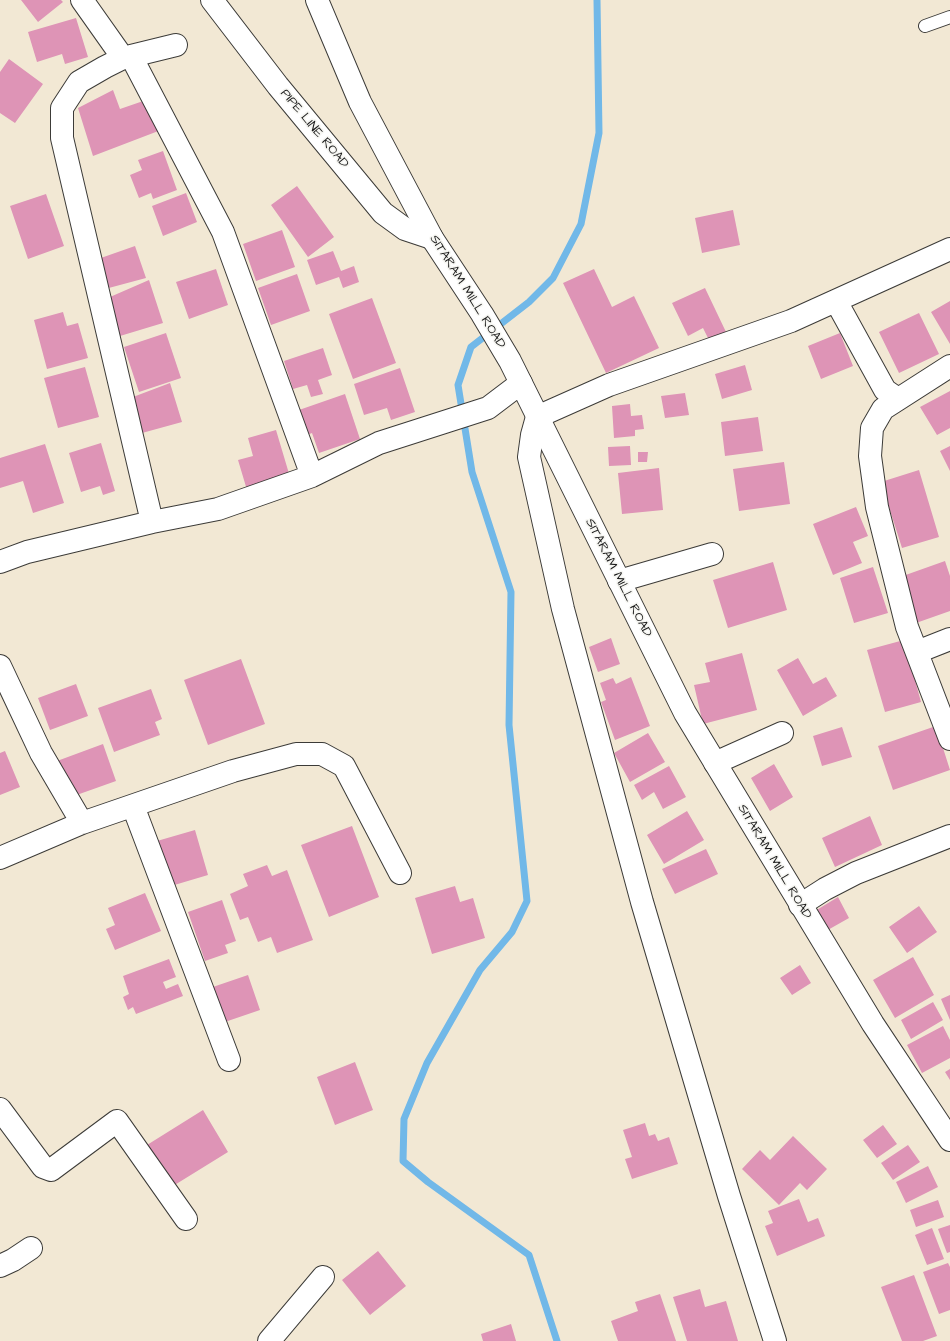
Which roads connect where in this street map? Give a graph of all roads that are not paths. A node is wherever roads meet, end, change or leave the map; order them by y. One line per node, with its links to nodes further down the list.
1 (82, 0): 7 (street)
2 (212, 0): 8 (street, PIPE LINE ROAD)
3 (317, 0): 8 (street, SITARAM MILL ROAD)
4 (950, 17): 5 (lane)
5 (925, 26)
6 (176, 46): 7 (street)
7 (127, 57): 15 (street); 16 (street)
8 (432, 238): 12 (street, SITARAM MILL ROAD)
9 (950, 249): 10 (street)
10 (836, 301): 13 (street); 14 (street)
11 (950, 366): 13 (street)
12 (521, 383): 14 (street, SITARAM MILL ROAD); 15 (street)
13 (898, 399): 21 (street)
14 (537, 417): 19 (street, SITARAM MILL ROAD); 40 (street)
15 (312, 476): 16 (street)
16 (152, 522): 18 (street)
17 (712, 554): 19 (street)
18 (0, 562)
19 (619, 581): 25 (street, SITARAM MILL ROAD)
20 (950, 639): 21 (street)
21 (917, 652): 24 (street)
22 (0, 666): 27 (street)
23 (782, 733): 25 (street)
24 (950, 739)
25 (715, 763): 31 (street, SITARAM MILL ROAD)
26 (133, 806): 27 (street); 30 (street); 32 (street)
27 (82, 823): 29 (street)
28 (950, 836): 31 (street)
29 (0, 858)
30 (400, 873)
31 (800, 905): 34 (street, SITARAM MILL ROAD)
32 (229, 1060)
33 (0, 1108): 35 (street)
34 (950, 1140)
35 (186, 1219)
36 (31, 1248): 37 (street)
37 (0, 1266)
38 (323, 1276): 39 (street)
39 (269, 1341)
40 (775, 1341)

